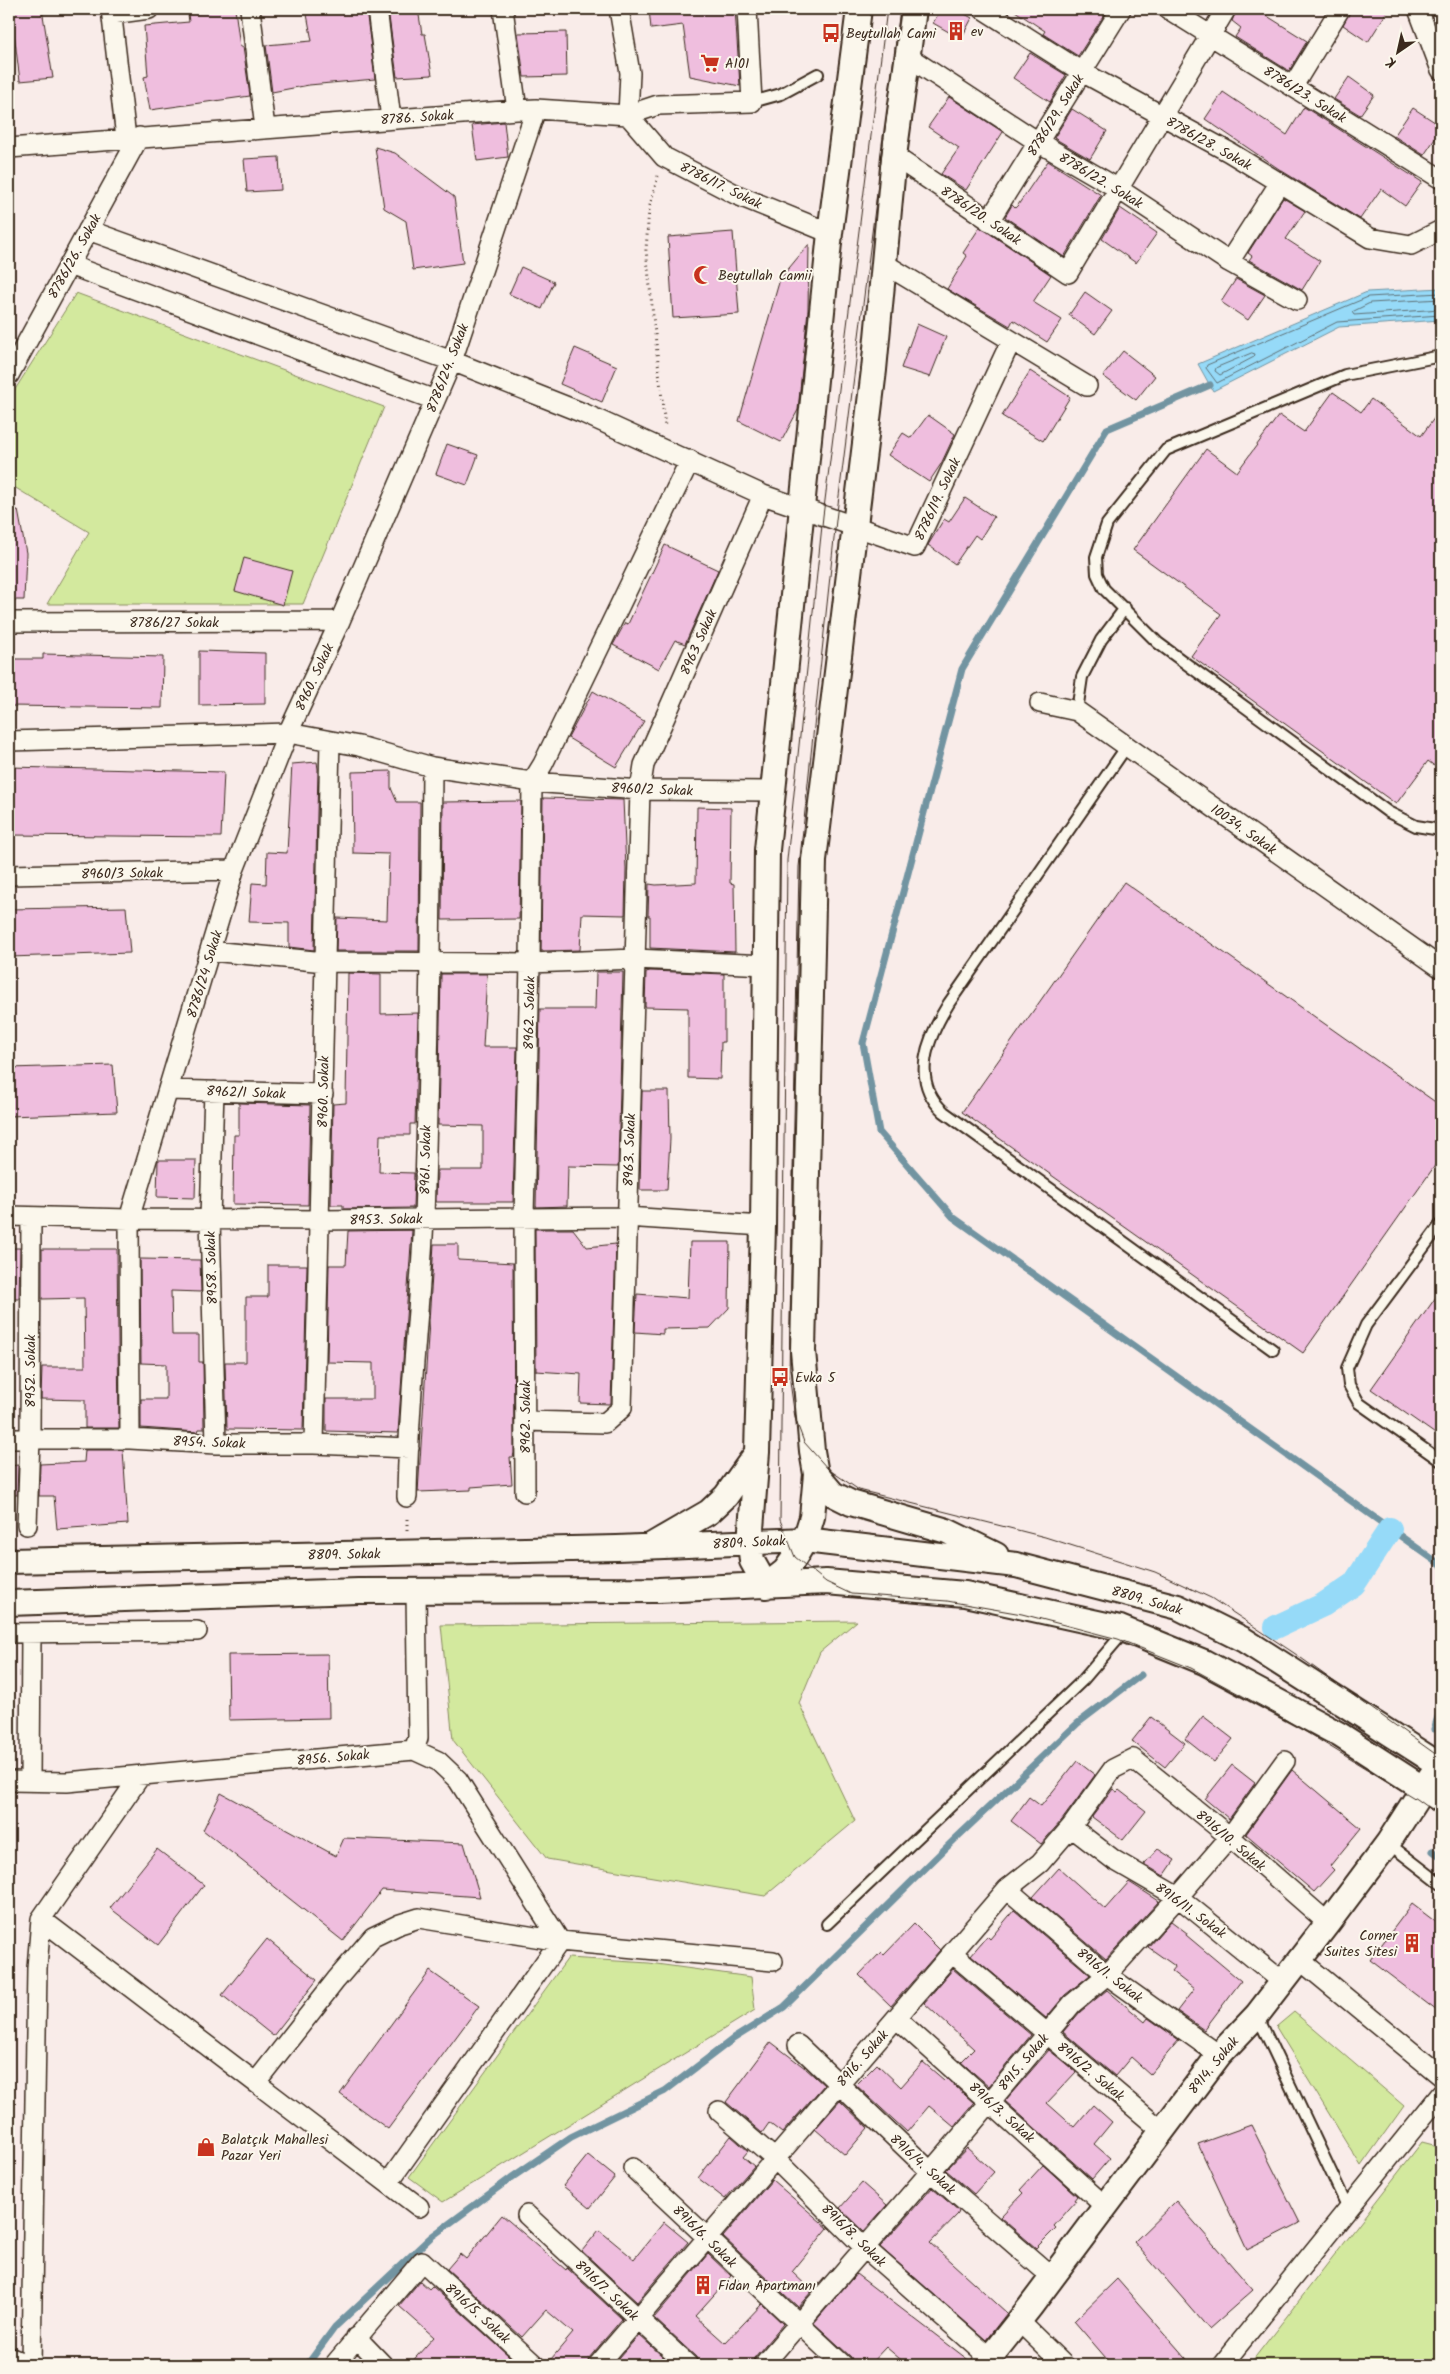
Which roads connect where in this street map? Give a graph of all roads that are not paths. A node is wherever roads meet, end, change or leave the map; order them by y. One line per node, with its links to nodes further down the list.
1 (149, 9): 15 (street)
2 (250, 9): 28 (street)
3 (377, 9): 27 (street)
4 (503, 9): 24 (street)
5 (619, 9): 25 (street)
6 (746, 9): 22 (street)
7 (859, 9): 39 (street)
8 (914, 9): 17 (street)
9 (983, 9): 19 (street, 8786/28. Sokak)
10 (1121, 9): 19 (street, 8786/29. Sokak)
11 (1168, 9): 16 (street, 8786/23. Sokak)
12 (1226, 9): 16 (street)
13 (1340, 9): 21 (street)
14 (1418, 9): 18 (street)
15 (111, 11): 29 (street)
16 (1210, 35): 21 (street, 8786/23. Sokak); 26 (street)
17 (907, 56): 30 (street, 8786/22. Sokak); 32 (street)
18 (1441, 70)
19 (1082, 72): 26 (street, 8786/28. Sokak); 30 (street, 8786/29. Sokak)
20 (818, 74): 22 (lane, 8786. Sokak)
21 (1293, 86): 33 (street, 8786/23. Sokak)
22 (752, 102): 25 (street, 8786. Sokak)
23 (536, 108): 24 (street, 8786. Sokak); 25 (street, 8786. Sokak); 46 (street, 8786/24. Sokak)
24 (517, 110): 27 (street, 8786. Sokak)
25 (628, 114): 39 (street, 8786/17. Sokak)
26 (1161, 116): 34 (street, 8786/28. Sokak); 35 (street)
27 (391, 119): 28 (street, 8786. Sokak)
28 (265, 128): 29 (street, 8786. Sokak)
29 (132, 137): 31 (street, 8786. Sokak); 37 (street, 8786/26. Sokak)
30 (1038, 142): 35 (street, 8786/22. Sokak); 36 (street, 8786/29. Sokak)
31 (9, 148)
32 (894, 156): 36 (street, 8786/20. Sokak); 41 (street)
33 (1441, 178)
34 (1279, 184): 38 (street, 8786/28. Sokak); 40 (street)
35 (1117, 188): 36 (street, 8786/20. Sokak); 40 (street, 8786/22. Sokak)
36 (989, 221)
37 (88, 230): 42 (street, 8786/26. Sokak); 46 (street, 8786/19. Sokak)
38 (1441, 230)
39 (830, 233): 52 (street)
40 (1229, 262): 43 (street, 8786/22. Sokak)
41 (883, 263): 44 (street); 53 (street)
42 (68, 265): 47 (street, 8786/26. Sokak); 49 (street)
43 (1297, 300)
44 (1011, 341): 48 (street); 53 (street, 8786/19. Sokak)
45 (1441, 356): 54 (lane)
46 (452, 360): 49 (street, 8786/24. Sokak); 50 (street, 8786/19. Sokak)
47 (9, 375)
48 (1087, 386)
49 (435, 400): 55 (street, 8786/24. Sokak)
50 (690, 460): 51 (street, 8786/19. Sokak); 64 (street)
51 (762, 496): 52 (street, 8786/19. Sokak); 65 (street, 8963 Sokak)
52 (801, 508): 53 (street, 8786/19. Sokak); 66 (street)
53 (855, 528): 100 (street)
54 (1125, 608): 58 (lane); 67 (lane)
55 (340, 621): 56 (street, 8786/27 Sokak); 59 (street, 8960. Sokak)
56 (9, 622)
57 (1040, 702): 58 (street, 10034. Sokak)
58 (1077, 711): 62 (street, 10034. Sokak)
59 (288, 733): 60 (street); 61 (street); 68 (street, 8786/24 Sokak)
60 (9, 741)
61 (330, 741): 63 (street); 73 (street, 8960. Sokak)
62 (1127, 746): 76 (street, 10034. Sokak); 90 (lane)
63 (432, 767): 64 (street); 72 (street, 8961. Sokak)
64 (532, 782): 65 (street, 8960/2 Sokak); 74 (street, 8962. Sokak)
65 (640, 790): 66 (street, 8960/2 Sokak); 71 (street, 8963. Sokak)
66 (773, 791): 75 (street)
67 (1441, 830)
68 (234, 870): 69 (street, 8960/3 Sokak); 70 (street, 8786/24 Sokak)
69 (9, 875)
70 (211, 951): 73 (street); 77 (street, 8786/24 Sokak)
71 (635, 959): 74 (street); 75 (street); 83 (street, 8963. Sokak)
72 (430, 961): 73 (street); 74 (street); 86 (street, 8961. Sokak)
73 (325, 962): 79 (street, 8960. Sokak)
74 (530, 963): 82 (street, 8962. Sokak)
75 (767, 965): 89 (street)
76 (1441, 968)
77 (169, 1090): 78 (street, 8962/1 Sokak); 85 (street, 8786/24 Sokak)
78 (214, 1091): 79 (street, 8962/1 Sokak); 84 (street, 8958. Sokak)
79 (323, 1094): 87 (street, 8960. Sokak)
80 (9, 1216): 81 (street, 8953. Sokak)
81 (31, 1217): 85 (street, 8953. Sokak); 93 (street, 8952. Sokak)
82 (524, 1217): 83 (street, 8953. Sokak); 86 (street, 8953. Sokak); 91 (street, 8962. Sokak)
83 (626, 1217): 89 (street, 8953. Sokak); 91 (street, 8963. Sokak)
84 (210, 1218): 85 (street, 8953. Sokak); 87 (street, 8953. Sokak); 95 (street, 8958. Sokak)
85 (129, 1219): 94 (street, 8786/24 Sokak)
86 (424, 1219): 87 (street, 8953. Sokak); 97 (street, 8961. Sokak)
87 (320, 1220): 96 (street, 8960. Sokak)
88 (1441, 1224): 99 (lane)
89 (763, 1226): 98 (street)
90 (1273, 1350)
91 (525, 1421): 101 (street, 8962. Sokak)
92 (9, 1438): 93 (street, 8954. Sokak)
93 (30, 1438): 94 (street, 8954. Sokak); 103 (street, 8952. Sokak)
94 (130, 1438): 95 (street, 8954. Sokak)
95 (216, 1444): 96 (street, 8954. Sokak)
96 (314, 1444): 97 (street, 8954. Sokak)
97 (409, 1448): 102 (street, 8961. Sokak)
98 (757, 1452): 105 (street); 106 (street)
99 (1441, 1462)
100 (816, 1474): 104 (street); 108 (street)
101 (525, 1492)
102 (407, 1497)
103 (27, 1525)
104 (804, 1540): 105 (street, 8809. Sokak); 108 (street, 8809. Sokak); 109 (street)
105 (750, 1542): 106 (street, 8809. Sokak); 109 (street)
106 (651, 1546): 107 (street, 8809. Sokak)
107 (9, 1561)
108 (1016, 1565): 119 (street, 8809. Sokak)
109 (766, 1586): 110 (street); 112 (street)
110 (416, 1592): 111 (street); 116 (street)
111 (9, 1603)
112 (1120, 1628): 123 (street); 132 (lane)
113 (197, 1632): 115 (street)
114 (9, 1633): 115 (street)
115 (31, 1633): 121 (street)
116 (414, 1750): 120 (street, 8956. Sokak); 133 (street, 8956. Sokak)
117 (1133, 1759): 124 (street, 8916. Sokak); 125 (street, 8916/10. Sokak)
118 (1285, 1761): 125 (street, 8915. Sokak)
119 (1440, 1765): 123 (street, 8914. Sokak)
120 (141, 1775): 121 (street, 8956. Sokak); 130 (street)
121 (30, 1780): 122 (street, 8956. Sokak)
122 (9, 1781)
123 (1432, 1794): 126 (street, 8914. Sokak)
124 (1071, 1827): 128 (street, 8916. Sokak); 129 (street, 8916/11. Sokak)
125 (1230, 1837): 129 (street, 8915. Sokak); 131 (street, 8916/10. Sokak)
126 (1388, 1843): 127 (lane); 131 (street, 8914. Sokak)
127 (1441, 1884)
128 (1007, 1889): 134 (street, 8916. Sokak); 137 (street, 8916/1. Sokak)
129 (1178, 1897): 137 (street, 8915. Sokak); 138 (street, 8916/11. Sokak)
130 (41, 1918): 145 (street); 169 (street)
131 (1328, 1923): 135 (street, 8914. Sokak)
132 (827, 1924)
133 (560, 1941): 136 (street); 145 (street); 154 (street)
134 (952, 1953): 140 (street, 8916. Sokak); 141 (street, 8916/2. Sokak)
135 (1300, 1960): 138 (street, 8914. Sokak); 144 (street)
136 (773, 1962)
137 (1107, 1975): 141 (street, 8915. Sokak); 143 (street, 8916/1. Sokak)
138 (1284, 1982): 139 (street, 8914. Sokak)
139 (1257, 2015): 143 (street, 8914. Sokak); 157 (lane)
140 (896, 2018): 146 (street, 8916. Sokak); 148 (street, 8916/3. Sokak)
141 (1047, 2034): 148 (street, 8915. Sokak); 150 (street, 8916/2. Sokak)
142 (798, 2045): 146 (street, 8916/4. Sokak)
143 (1219, 2055): 150 (street, 8914. Sokak)
144 (1441, 2076)
145 (256, 2082): 154 (street)
146 (839, 2085): 151 (street, 8916. Sokak); 153 (street, 8916/4. Sokak)
147 (1441, 2094): 157 (street)
148 (990, 2101): 153 (street, 8915. Sokak); 156 (street, 8916/3. Sokak)
149 (719, 2111): 151 (street, 8916/8. Sokak)
150 (1162, 2130): 156 (street, 8914. Sokak)
151 (775, 2159): 159 (street, 8916. Sokak); 160 (street, 8916/8. Sokak)
152 (633, 2168): 159 (street, 8916/6. Sokak)
153 (931, 2172): 160 (street, 8915. Sokak); 161 (street, 8916/4. Sokak)
154 (388, 2183): 155 (street)
155 (419, 2207)
156 (1106, 2207): 161 (street, 8914. Sokak)
157 (1348, 2208): 178 (street)
158 (527, 2216): 162 (street, 8916/7. Sokak)
159 (707, 2238): 162 (street, 8916. Sokak); 164 (street, 8916/6. Sokak)
160 (865, 2248): 164 (street, 8915. Sokak); 167 (street, 8916/8. Sokak)
161 (1052, 2278): 163 (street, 8914. Sokak)
162 (638, 2319): 173 (street, 8916. Sokak); 174 (street, 8916/7. Sokak)
163 (1019, 2321): 167 (street, 8914. Sokak); 177 (street)
164 (798, 2325): 175 (street, 8915. Sokak); 176 (street, 8916/6. Sokak)
165 (356, 2337): 170 (street); 171 (street); 172 (street, 8916/5. Sokak)
166 (9, 2358): 168 (street)
167 (987, 2362)
168 (28, 2365)
169 (32, 2365)
170 (334, 2365)
171 (383, 2365)
172 (536, 2365)
173 (598, 2365)
174 (688, 2365)
175 (763, 2365)
176 (843, 2365)
177 (1064, 2365)
178 (1222, 2365)

